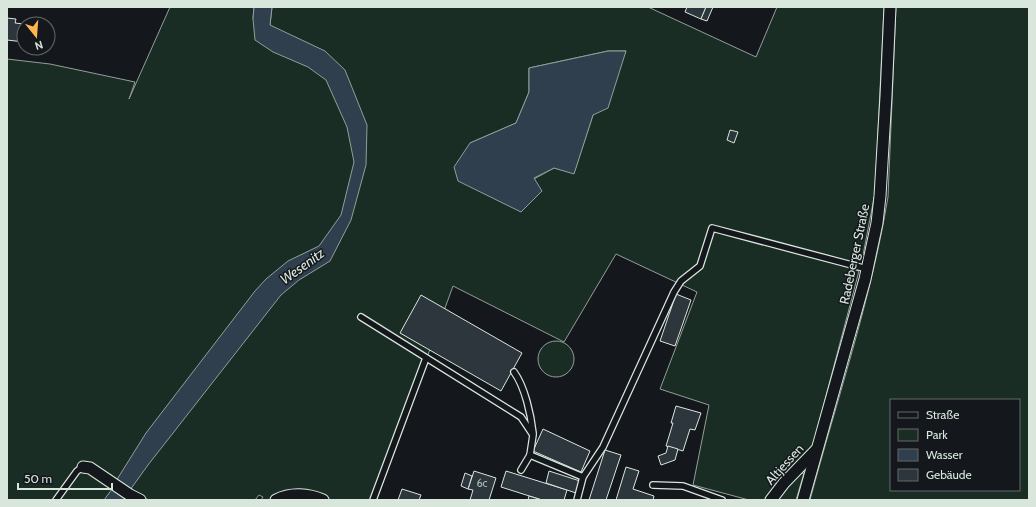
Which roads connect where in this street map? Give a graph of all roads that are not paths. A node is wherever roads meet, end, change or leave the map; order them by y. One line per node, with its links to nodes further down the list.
1 (890, 7): 2 (street, Radeberger Straße)
2 (867, 269): 7 (street, Radeberger Straße); 11 (lane)
3 (361, 317): 4 (lane)
4 (426, 358): 6 (lane); 17 (lane)
5 (514, 372): 6 (lane)
6 (533, 435): 8 (lane)
7 (818, 448): 20 (street, Altjessen); 21 (street, Radeberger Straße)
8 (530, 455): 10 (lane); 11 (lane)
9 (84, 467): 13 (lane); 14 (street)
10 (521, 470)
11 (583, 477): 18 (lane)
12 (653, 485): 19 (lane)
13 (56, 500)
14 (140, 500)
15 (276, 500): 16 (street)
16 (323, 500)
17 (373, 500)
18 (577, 500)
19 (722, 500)
20 (771, 500)
21 (803, 500)

